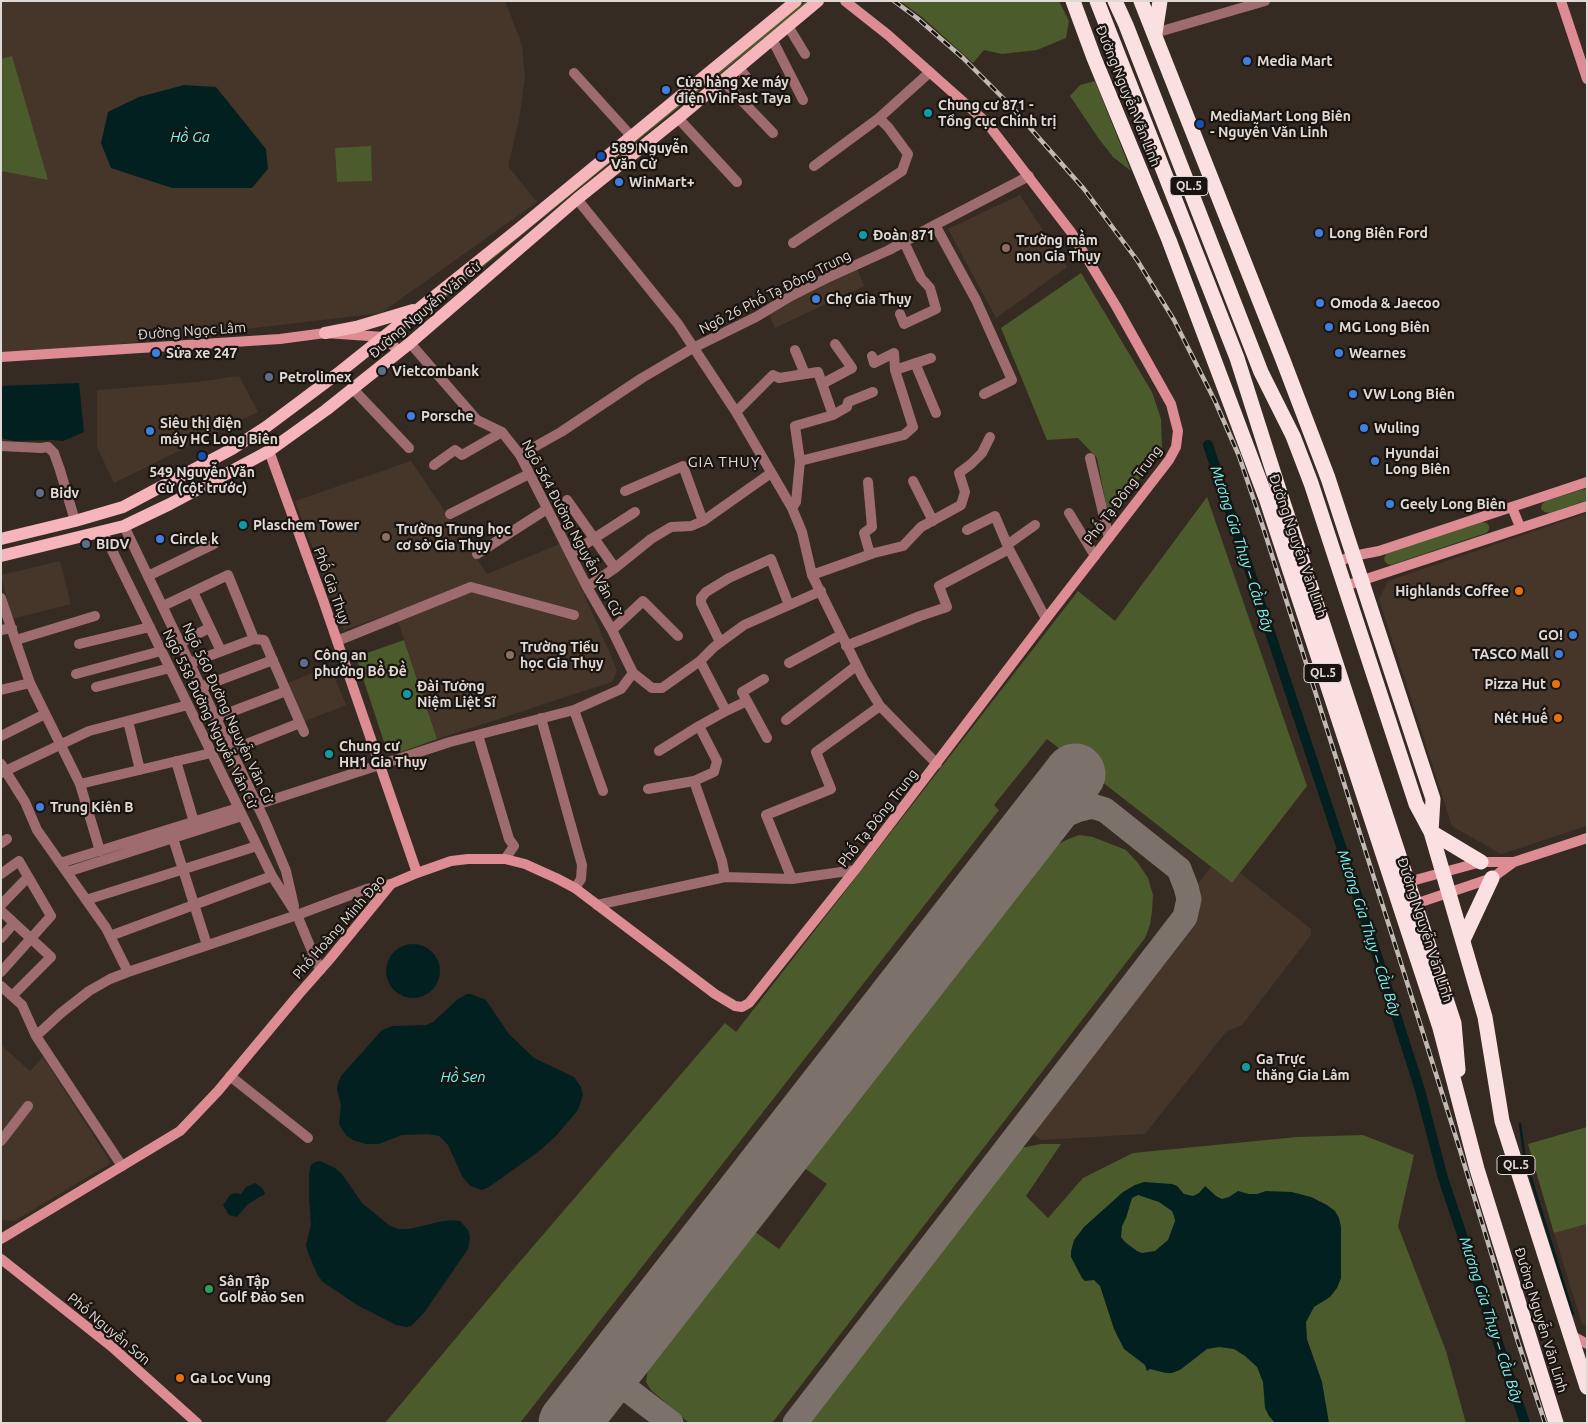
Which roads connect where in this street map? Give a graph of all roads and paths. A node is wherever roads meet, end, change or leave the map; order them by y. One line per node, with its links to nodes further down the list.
1 (796, 1): 28 (main road, Đường Nguyễn Văn Cừ)
2 (818, 1): 13 (main road, Đường Nguyễn Văn Cừ)
3 (845, 1): 19 (street, Phố Tạ Đông Trung)
4 (1073, 1): 12 (highway, Đường Nguyễn Văn Linh / QL.5)
5 (1083, 1): 12 (highway)
6 (1096, 1): 154 (highway, Đường Nguyễn Văn Linh / QL.5)
7 (1115, 1): 60 (highway, Đường Nguyễn Văn Linh / QL.5)
8 (1141, 1): 14 (highway, Đường Nguyễn Văn Linh / QL.5)
9 (1160, 1): 14 (highway)
10 (1265, 1): 14 (street)
11 (1561, 1): 16 (street)
12 (1079, 19): 157 (highway, Đường Nguyễn Văn Linh / QL.5)
13 (788, 26): 15 (main road, Đường Nguyễn Văn Cừ); 17 (street)
14 (1155, 33): 48 (highway, Đường Nguyễn Văn Linh / QL.5)
15 (772, 39): 18 (main road, Đường Nguyễn Văn Cừ); 24 (street)
16 (1582, 50): 21 (street)
17 (805, 54)
18 (738, 67): 22 (main road, Đường Nguyễn Văn Cừ); 23 (street)
19 (930, 72): 26 (street); 30 (street, Phố Tạ Đông Trung)
20 (574, 73): 28 (street)
21 (1587, 79)
22 (722, 80): 25 (main road, Đường Nguyễn Văn Cừ); 27 (street)
23 (752, 84)
24 (803, 100)
25 (678, 118): 31 (street); 32 (main road, Đường Nguyễn Văn Cừ)
26 (879, 118): 29 (street); 35 (street)
27 (773, 133)
28 (632, 137): 36 (main road, Đường Nguyễn Văn Cừ)
29 (814, 166)
30 (1029, 176): 33 (street, Ngõ 26 Phố Tạ Đông Trung); 91 (street, Phố Tạ Đông Trung)
31 (737, 182)
32 (577, 199): 40 (main road, Đường Nguyễn Văn Cừ); 42 (street)
33 (935, 225): 34 (street, Ngõ 26 Phố Tạ Đông Trung); 55 (street)
34 (904, 242): 37 (street); 42 (street, Ngõ 26 Phố Tạ Đông Trung)
35 (793, 244)
36 (418, 309): 38 (main road); 39 (main road, Đường Nguyễn Văn Cừ)
37 (900, 314)
38 (325, 333): 39 (street, Đường Ngọc Lâm); 45 (street, Đường Ngọc Lâm)
39 (384, 337): 44 (street); 83 (main road, Đường Nguyễn Văn Cừ)
40 (410, 343): 44 (main road, Đường Nguyễn Văn Cừ); 59 (street, Ngõ 564 Đường Nguyễn Văn Cừ)
41 (835, 344): 52 (street)
42 (693, 348): 56 (street); 65 (street, Ngõ 26 Phố Tạ Đông Trung)
43 (795, 350): 51 (street)
44 (399, 351): 53 (main road, Đường Nguyễn Văn Cừ)
45 (1, 356)
46 (872, 356): 50 (street)
47 (931, 358): 49 (street)
48 (1283, 360): 60 (highway); 101 (highway, Đường Nguyễn Văn Linh / QL.5)
49 (915, 363): 50 (street); 57 (street)
50 (894, 370): 67 (street)
51 (805, 374): 52 (street); 56 (street)
52 (822, 384): 58 (street)
53 (353, 389): 63 (street); 64 (main road, Đường Nguyễn Văn Cừ)
54 (873, 392): 58 (street)
55 (984, 394)
56 (736, 412): 69 (street)
57 (936, 413)
58 (833, 414): 67 (street)
59 (502, 432): 65 (street, Ngõ 564 Đường Nguyễn Văn Cừ); 68 (street)
60 (1293, 436): 102 (highway, Đường Nguyễn Văn Linh / QL.5)
61 (990, 437): 85 (street)
62 (1, 446): 83 (street)
63 (410, 448)
64 (269, 450): 87 (main road, Đường Nguyễn Văn Cừ); 125 (street, Phố Gia Thụy)
65 (520, 455): 70 (street, Ngõ 564 Đường Nguyễn Văn Cừ)
66 (1090, 458): 91 (street)
67 (800, 461): 78 (street)
68 (434, 465)
69 (771, 472): 78 (street); 84 (street)
70 (529, 474): 79 (street, Ngõ 564 Đường Nguyễn Văn Cừ); 82 (street)
71 (913, 481): 85 (street)
72 (868, 482): 98 (street)
73 (1587, 482): 77 (street)
74 (625, 492): 84 (street)
75 (567, 500): 93 (street)
76 (1587, 506): 88 (street)
77 (1512, 507): 88 (street); 101 (street)
78 (792, 508): 104 (street)
79 (547, 509): 96 (street); 97 (street, Ngõ 564 Đường Nguyễn Văn Cừ)
80 (635, 512): 93 (street)
81 (1069, 513): 100 (street)
82 (450, 514)
83 (75, 521): 92 (main road, Đường Nguyễn Văn Cừ)
84 (703, 521): 103 (street)
85 (932, 521): 98 (street)
86 (1035, 525): 95 (street)
87 (124, 526): 90 (main road, Đường Nguyễn Văn Cừ); 105 (street, Ngõ 560 Đường Nguyễn Văn Cừ)
88 (1520, 528): 106 (street)
89 (967, 530): 95 (street)
90 (103, 532): 99 (main road, Đường Nguyễn Văn Cừ); 117 (street, Ngõ 558 Đường Nguyễn Văn Cừ)
91 (1109, 538): 100 (street, Phố Tạ Đông Trung)
92 (1, 539)
93 (595, 539): 97 (street); 103 (street)
94 (214, 544): 105 (street)
95 (1008, 547): 116 (street); 129 (street)
96 (477, 554)
97 (570, 554): 108 (street, Ngõ 564 Đường Nguyễn Văn Cừ)
98 (870, 554): 104 (street)
99 (1, 556)
100 (1095, 556): 116 (street, Phố Tạ Đông Trung)
101 (1353, 556): 102 (street); 106 (highway, Đường Nguyễn Văn Linh / QL.5)
102 (1337, 562): 107 (highway, Đường Nguyễn Văn Linh / QL.5)
103 (615, 568): 108 (street)
104 (812, 575): 109 (street)
105 (148, 576): 113 (street, Ngõ 560 Đường Nguyễn Văn Cừ)
106 (1361, 581): 107 (street); 178 (highway, Đường Nguyễn Văn Linh / QL.5)
107 (1345, 586): 178 (highway, Đường Nguyễn Văn Linh / QL.5)
108 (587, 587): 120 (street, Ngõ 564 Đường Nguyễn Văn Cừ)
109 (821, 591): 112 (street); 121 (street)
110 (193, 592): 113 (street); 118 (street); 123 (street)
111 (1, 598): 119 (street)
112 (789, 605): 126 (street); 126 (street)
113 (162, 606): 127 (street, Ngõ 560 Đường Nguyễn Văn Cừ)
114 (574, 615): 125 (street)
115 (95, 616): 124 (street)
116 (1046, 619): 167 (street, Phố Tạ Đông Trung)
117 (150, 627): 128 (street); 130 (street, Ngõ 558 Đường Nguyễn Văn Cừ)
118 (209, 628): 127 (street); 131 (street)
119 (6, 629): 124 (street)
120 (612, 630): 122 (street); 138 (street, Ngõ 564 Đường Nguyễn Văn Cừ)
121 (841, 635): 129 (street); 135 (street)
122 (678, 636)
123 (254, 639): 131 (street); 132 (street)
124 (16, 640): 141 (street)
125 (337, 641): 168 (street, Phố Gia Thụy)
126 (720, 642): 133 (street)
127 (180, 643): 134 (street, Ngõ 560 Đường Nguyễn Văn Cừ)
128 (79, 644)
129 (846, 646): 136 (street)
130 (161, 651): 137 (street, Ngõ 558 Đường Nguyễn Văn Cừ); 139 (street)
131 (221, 651): 134 (street)
132 (273, 660): 143 (street); 145 (street)
133 (700, 661): 138 (street); 150 (street)
134 (190, 663): 143 (street, Ngõ 560 Đường Nguyễn Văn Cừ)
135 (789, 663)
136 (856, 666): 148 (street); 155 (street)
137 (170, 668): 142 (street); 147 (street, Ngõ 558 Đường Nguyễn Văn Cừ)
138 (633, 673): 149 (street)
139 (76, 674)
140 (764, 679): 146 (street)
141 (30, 682): 144 (street); 151 (street)
142 (96, 687)
143 (201, 687): 152 (street, Ngõ 560 Đường Nguyễn Văn Cừ)
144 (1, 690)
145 (286, 690): 152 (street); 163 (street)
146 (747, 701): 150 (street); 161 (street)
147 (188, 705): 156 (street); 165 (street, Ngõ 558 Đường Nguyễn Văn Cừ)
148 (880, 706): 167 (street); 197 (street)
149 (574, 710): 153 (street); 174 (street)
150 (726, 711): 158 (street)
151 (45, 714): 160 (street); 162 (street)
152 (215, 718): 163 (street, Ngõ 560 Đường Nguyễn Văn Cừ)
153 (541, 718): 159 (street); 200 (street)
154 (1354, 718): 157 (highway); 198 (highway, Đường Nguyễn Văn Linh / QL.5)
155 (786, 720)
156 (128, 721): 162 (street); 170 (street)
157 (1339, 721): 224 (highway, Đường Nguyễn Văn Linh / QL.5)
158 (699, 726): 164 (street); 171 (street)
159 (478, 735): 168 (street); 183 (street)
160 (1, 736)
161 (767, 738)
162 (60, 744): 169 (street); 172 (street)
163 (231, 750): 175 (street, Ngõ 560 Đường Nguyễn Văn Cừ)
164 (659, 751)
165 (212, 753): 166 (street); 176 (street, Ngõ 558 Đường Nguyễn Văn Cừ)
166 (176, 761): 170 (street); 177 (street)
167 (937, 764): 188 (street, Phố Tạ Đông Trung)
168 (379, 765): 175 (street); 190 (street, Phố Gia Thụy)
169 (3, 769): 186 (street)
170 (140, 770): 172 (street)
171 (694, 781): 173 (street); 195 (street)
172 (80, 784): 182 (street)
173 (648, 789)
174 (603, 791)
175 (256, 804): 208 (street, Ngõ 560 Đường Nguyễn Văn Cừ)
176 (240, 812): 177 (street); 179 (street); 181 (street, Ngõ 558 Đường Nguyễn Văn Cừ)
177 (194, 822): 179 (street)
178 (1431, 832): 184 (highway); 191 (highway, Đường Nguyễn Văn Linh / QL.5)
179 (172, 834): 182 (street); 187 (street); 189 (street)
180 (1587, 838): 185 (street)
181 (257, 846): 187 (street); 193 (street, Ngõ 558 Đường Nguyễn Văn Cừ)
182 (100, 851): 186 (street)
183 (505, 859): 190 (street, Phố Hoàng Minh Đạo); 200 (street, Phố Hoàng Minh Đạo)
184 (1481, 862): 185 (street); 191 (street)
185 (1514, 862): 196 (street)
186 (60, 863): 189 (street)
187 (184, 869): 202 (street); 203 (street)
188 (855, 870): 197 (street); 220 (street, Phố Tạ Đông Trung)
189 (67, 872): 202 (street)
190 (417, 872): 199 (street, Phố Hoàng Minh Đạo)
191 (1444, 872): 198 (street); 201 (highway, Đường Nguyễn Văn Linh / QL.5)
192 (1, 874): 194 (street)
193 (272, 876): 203 (street); 208 (street, Ngõ 558 Đường Nguyễn Văn Cừ)
194 (28, 877): 205 (street); 212 (street)
195 (725, 877): 197 (street); 206 (street)
196 (1492, 878): 201 (street); 213 (highway)
197 (792, 879)
198 (1408, 882): 204 (highway, Đường Nguyễn Văn Linh / QL.5)
199 (391, 884): 208 (street); 215 (street, Phố Hoàng Minh Đạo)
200 (575, 888): 206 (street, Phố Hoàng Minh Đạo)
201 (1450, 892): 204 (street); 213 (highway, Đường Nguyễn Văn Linh / QL.5)
202 (86, 900): 210 (street)
203 (195, 904): 210 (street); 214 (street)
204 (1415, 904): 224 (highway, Đường Nguyễn Văn Linh / QL.5)
205 (1, 905)
206 (597, 905): 220 (street, Phố Hoàng Minh Đạo)
207 (1, 911): 209 (street)
208 (296, 915): 214 (street); 215 (street)
209 (14, 923): 211 (street); 212 (street)
210 (110, 936): 217 (street)
211 (1, 938)
212 (30, 938): 216 (street); 219 (street)
213 (1463, 940): 230 (highway, Đường Nguyễn Văn Linh / QL.5)
214 (207, 945): 217 (street)
215 (320, 970): 222 (street, Phố Hoàng Minh Đạo)
216 (1, 972)
217 (128, 972): 221 (street)
218 (1, 986): 219 (street)
219 (12, 996): 221 (street)
220 (742, 1007)
221 (36, 1036): 227 (street)
222 (230, 1076): 225 (street); 227 (street, Phố Hoàng Minh Đạo)
223 (28, 1106): 226 (street)
224 (1462, 1111): 234 (highway, Đường Nguyễn Văn Linh / QL.5)
225 (308, 1138)
226 (1, 1141)
227 (122, 1166): 228 (street, Phố Hoàng Minh Đạo)
228 (1, 1239)
229 (1, 1259): 233 (street, Phố Nguyễn Sơn)
230 (1571, 1335): 231 (street); 232 (highway, Đường Nguyễn Văn Linh / QL.5)
231 (1587, 1344)
232 (1587, 1386)
233 (197, 1423)
234 (1556, 1423)

